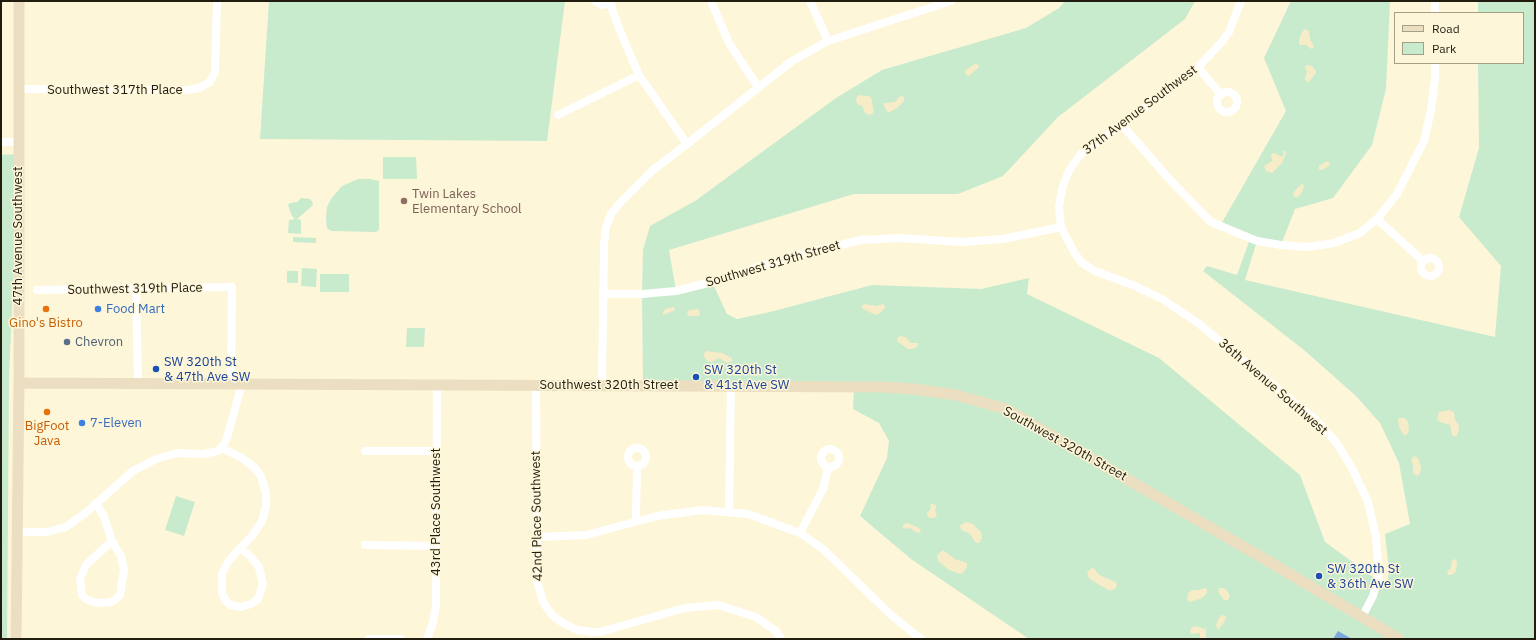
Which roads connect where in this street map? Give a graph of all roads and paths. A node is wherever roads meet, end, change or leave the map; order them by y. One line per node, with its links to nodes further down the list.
1 (18, 1): 16 (main road, 47th Avenue Southwest)
2 (217, 1): 16 (street, Southwest 317th Place)
3 (595, 1): 9 (street)
4 (711, 1): 15 (street)
5 (810, 1): 11 (street)
6 (951, 1): 11 (street)
7 (1241, 1): 13 (street, 37th Avenue Southwest)
8 (1435, 1): 10 (street)
9 (611, 2): 14 (street)
10 (1435, 12)
11 (828, 41): 15 (street)
12 (1435, 64): 23 (street)
13 (1198, 67): 17 (street); 19 (street, 37th Avenue Southwest)
14 (639, 75): 18 (street); 22 (street)
15 (758, 87): 22 (street)
16 (18, 89): 21 (main road, 47th Avenue Southwest)
17 (1221, 95)
18 (558, 115)
19 (1122, 125): 23 (street); 24 (street, 37th Avenue Southwest)
20 (1, 142): 21 (street)
21 (19, 142): 29 (main road, 47th Avenue Southwest)
22 (687, 144): 28 (street)
23 (1377, 219): 25 (street)
24 (1061, 227): 28 (street, Southwest 319th Street); 51 (street, 36th Avenue Southwest)
25 (1423, 261)
26 (136, 289): 27 (street, Southwest 319th Place); 30 (street); 31 (street, Southwest 319th Place)
27 (38, 290)
28 (604, 294): 34 (street)
29 (19, 383): 30 (main road, Southwest 320th Street); 44 (main road, 47th Avenue Southwest)
30 (138, 383): 31 (main road, Southwest 320th Street)
31 (237, 383): 32 (main road, Southwest 320th Street); 36 (street)
32 (437, 384): 33 (main road, Southwest 320th Street); 38 (street, 43rd Place Southwest)
33 (536, 385): 34 (main road, Southwest 320th Street); 46 (street, 42nd Place Southwest)
34 (602, 385): 35 (main road, Southwest 320th Street)
35 (731, 386): 42 (street); 51 (main road, Southwest 320th Street)
36 (222, 448): 41 (street); 50 (street)
37 (365, 451): 38 (street)
38 (437, 451): 49 (street, 43rd Place Southwest)
39 (637, 466): 43 (street)
40 (828, 467): 45 (street)
41 (96, 503): 44 (street); 47 (street)
42 (729, 511): 43 (street); 45 (street)
43 (636, 521): 46 (street)
44 (17, 532): 52 (main road, 47th Avenue Southwest)
45 (800, 533): 57 (street)
46 (537, 537): 56 (street, 42nd Place Southwest)
47 (112, 541): 47 (street)
48 (365, 545): 49 (street)
49 (436, 546): 55 (street, 43rd Place Southwest)
50 (240, 548): 50 (street)
51 (1362, 617): 58 (main road, Southwest 320th Street)
52 (16, 639)
53 (369, 639): 54 (street)
54 (401, 639)
55 (427, 639)
56 (782, 639)
57 (921, 639)
58 (1399, 639)

